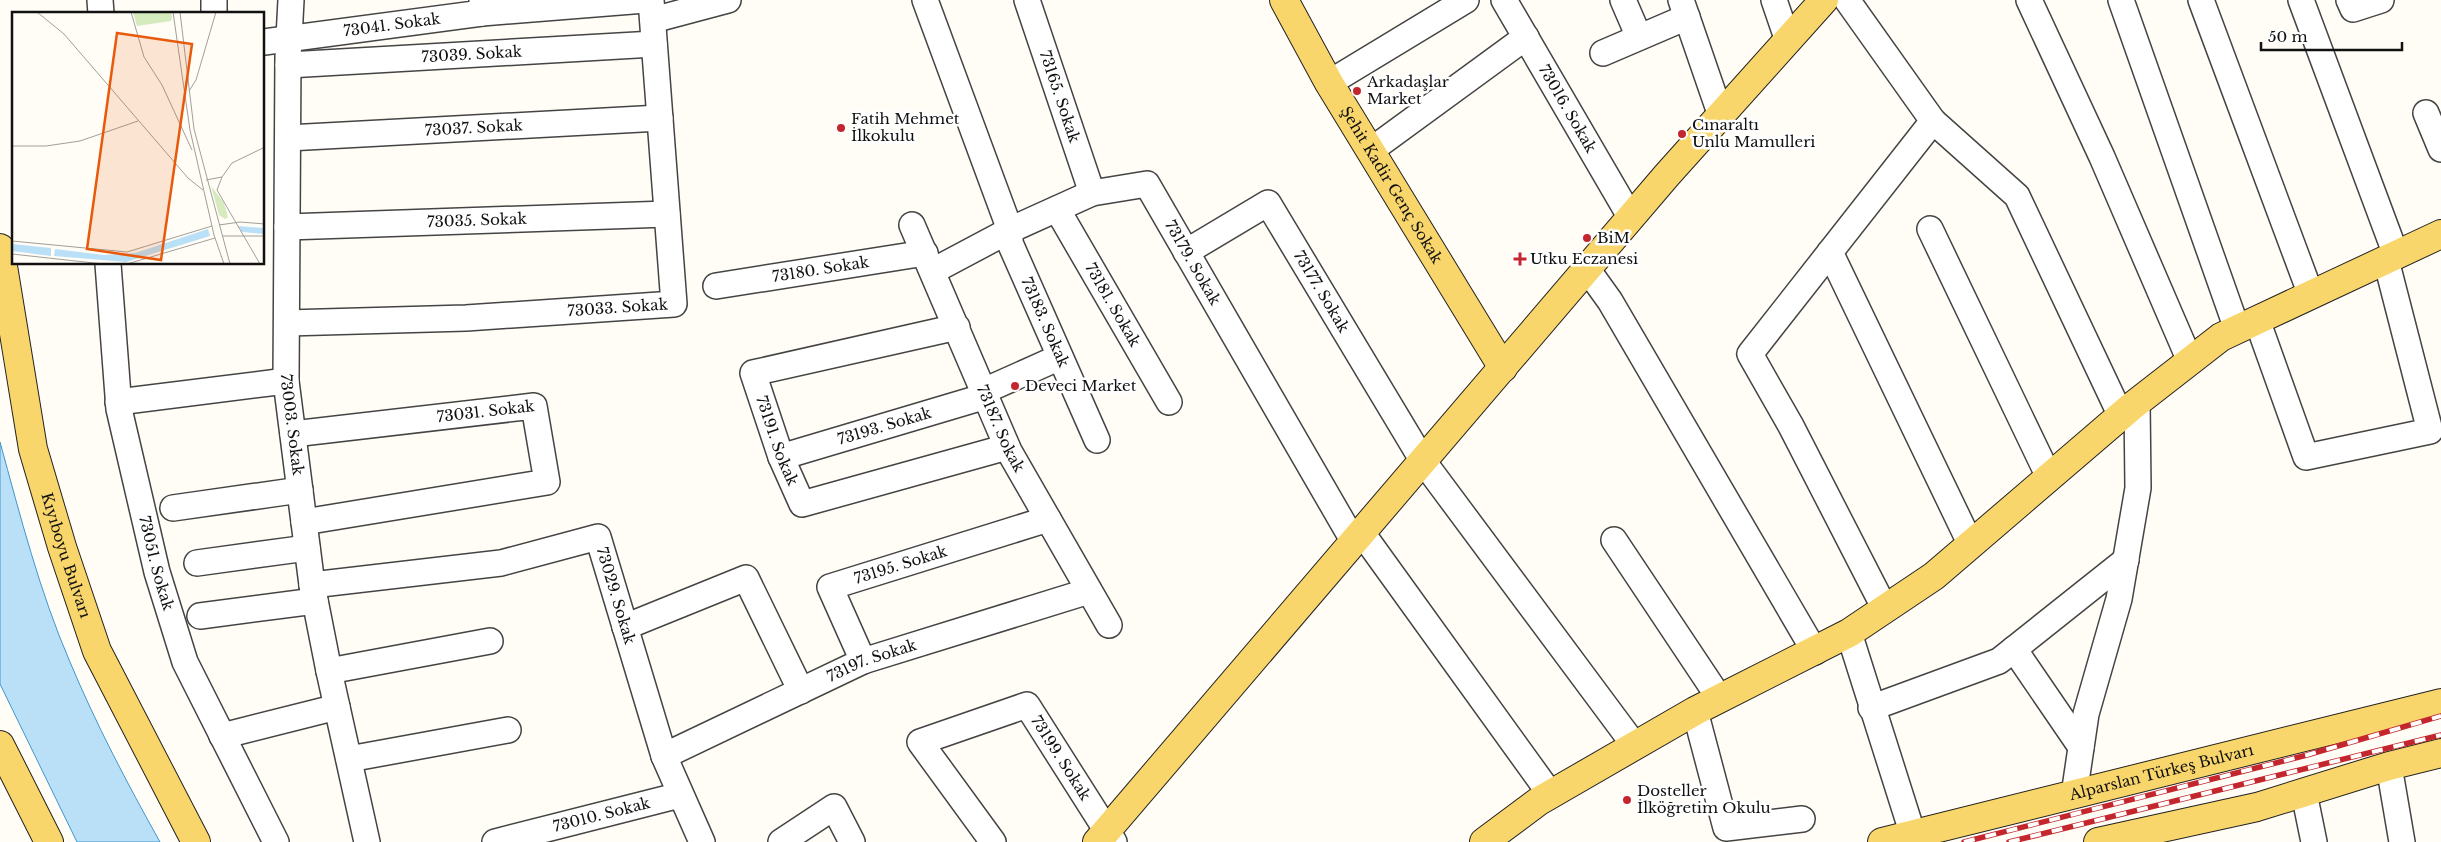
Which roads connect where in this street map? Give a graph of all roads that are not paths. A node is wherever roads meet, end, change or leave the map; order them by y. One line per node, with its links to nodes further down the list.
1 (291, 0): 23 (street, 73003. Sokak)
2 (728, 0): 20 (street)
3 (925, 0): 43 (street, 73183. Sokak)
4 (1027, 0): 36 (street, 73165. Sokak)
5 (1284, 0): 28 (main road, Şehit Kadir Genç Sokak)
6 (1466, 0): 28 (street)
7 (1504, 0): 21 (street, 73016. Sokak)
8 (1623, 0): 22 (street)
9 (1774, 0): 24 (street)
10 (1824, 0): 24 (main road)
11 (1846, 0): 32 (street)
12 (2029, 0): 58 (street)
13 (2121, 0): 55 (street)
14 (2201, 0): 53 (street)
15 (2301, 0): 48 (street)
16 (2349, 0): 17 (street)
17 (2381, 0)
18 (482, 7): 20 (street, 73041. Sokak); 23 (street, 73041. Sokak)
19 (1684, 9): 22 (street); 30 (street)
20 (651, 16): 27 (street, 73039. Sokak); 31 (street, 73033. Sokak)
21 (1526, 37): 35 (street); 39 (street, 73016. Sokak)
22 (1639, 37): 26 (street)
23 (289, 39): 25 (street, 73041. Sokak); 27 (street, 73003. Sokak)
24 (1788, 41): 30 (main road)
25 (265, 42)
26 (1603, 53)
27 (288, 65): 33 (street, 73003. Sokak)
28 (1328, 83): 35 (main road, Şehit Kadir Genç Sokak)
29 (2426, 113): 34 (street)
30 (1721, 116): 39 (main road)
31 (660, 118): 33 (street, 73037. Sokak); 38 (street, 73033. Sokak)
32 (1933, 121): 47 (street); 64 (street)
33 (288, 138): 41 (street, 73003. Sokak)
34 (2441, 149)
35 (1370, 151): 59 (main road, Şehit Kadir Genç Sokak)
36 (1092, 193): 37 (street, 73179. Sokak); 46 (street, 73179. Sokak)
37 (1057, 209): 43 (street, 73179. Sokak); 63 (street, 73181. Sokak)
38 (667, 214): 41 (street, 73035. Sokak); 54 (street, 73033. Sokak)
39 (1631, 218): 51 (main road)
40 (912, 225): 49 (street, 73187. Sokak)
41 (287, 227): 54 (street, 73003. Sokak)
42 (1930, 229): 70 (street)
43 (1010, 230): 49 (street, 73179. Sokak); 57 (street, 73183. Sokak)
44 (2441, 234): 48 (main road)
45 (0, 248): 117 (main road, Kıyıboyu Bulvarı)
46 (1186, 252): 69 (street, 73177. Sokak); 75 (street, 73179. Sokak)
47 (1830, 252): 77 (street); 83 (street)
48 (2391, 257): 53 (main road); 55 (street)
49 (929, 262): 52 (street, 73180. Sokak); 56 (street, 73187. Sokak)
50 (108, 265): 62 (street, 73051. Sokak)
51 (1587, 269): 59 (main road); 90 (street)
52 (716, 286)
53 (2311, 295): 55 (main road)
54 (286, 323): 60 (street, 73003. Sokak)
55 (2247, 325): 58 (main road)
56 (957, 326): 61 (street, 73187. Sokak); 68 (street, 73191. Sokak)
57 (1060, 357): 61 (street, 73193. Sokak); 66 (street, 73183. Sokak)
58 (2190, 361): 64 (main road)
59 (1503, 368): 69 (main road)
60 (286, 381): 62 (street); 65 (street, 73003. Sokak)
61 (985, 394): 67 (street, 73187. Sokak); 68 (street, 73193. Sokak)
62 (118, 402): 100 (street, 73051. Sokak)
63 (1169, 402)
64 (2129, 409): 70 (main road); 79 (street)
65 (293, 434): 71 (street, 73003. Sokak); 74 (street, 73031. Sokak)
66 (1097, 440)
67 (1007, 447): 68 (street, 73191. Sokak); 73 (street, 73187. Sokak)
68 (781, 457)
69 (1423, 461): 75 (main road); 102 (street)
70 (2050, 477): 77 (main road)
71 (300, 490): 72 (street); 74 (street, 73003. Sokak)
72 (173, 508)
73 (1048, 519): 81 (street, 73187. Sokak); 91 (street, 73195. Sokak)
74 (304, 522): 78 (street, 73003. Sokak)
75 (1358, 538): 110 (street, 73179. Sokak); 115 (main road)
76 (1614, 540): 94 (street)
77 (1971, 545): 83 (main road)
78 (307, 548): 80 (street); 82 (street, 73003. Sokak)
79 (2126, 560): 89 (street); 103 (street)
80 (197, 563)
81 (1089, 591): 85 (street, 73187. Sokak); 91 (street, 73197. Sokak)
82 (314, 593): 84 (street); 86 (street, 73029. Sokak); 92 (street, 73003. Sokak)
83 (1885, 609): 87 (main road)
84 (200, 616)
85 (1109, 625)
86 (625, 627): 93 (street); 105 (street, 73029. Sokak)
87 (1849, 633): 90 (main road); 97 (street)
88 (490, 642): 92 (street)
89 (2014, 649): 97 (street); 103 (street)
90 (1815, 652): 94 (main road)
91 (863, 661): 93 (street, 73197. Sokak)
92 (329, 671): 96 (street, 73003. Sokak)
93 (801, 691): 105 (street, 73197. Sokak)
94 (1720, 699): 98 (main road)
95 (2441, 703): 111 (main road, Alparslan Türkeş Bulvarı)
96 (337, 707): 100 (street); 106 (street, 73003. Sokak)
97 (1871, 708): 114 (street)
98 (1695, 711): 102 (main road); 112 (street)
99 (508, 730): 106 (street)
100 (222, 736): 118 (street, 73051. Sokak)
101 (0, 745): 116 (main road)
102 (1635, 746): 110 (main road)
103 (2081, 747): 111 (street)
104 (2441, 753): 107 (main road)
105 (664, 756): 109 (street, 73029. Sokak)
106 (349, 759): 119 (street, 73003. Sokak)
107 (2389, 766): 108 (main road); 129 (street)
108 (2304, 793): 127 (main road); 128 (street)
109 (680, 794): 113 (street, 73010. Sokak); 121 (street, 73029. Sokak)
110 (1551, 795): 125 (main road)
111 (2074, 795): 114 (main road, Alparslan Türkeş Bulvarı)
112 (1802, 819)
113 (556, 834): 120 (street, 73010. Sokak)
114 (1913, 835): 126 (main road, Alparslan Türkeş Bulvarı)
115 (1106, 838): 124 (street, 73199. Sokak)
116 (49, 842)
117 (196, 842)
118 (276, 842)
119 (368, 842)
120 (495, 842)
121 (702, 842)
122 (781, 842): 123 (street)
123 (852, 842)
124 (993, 842)
125 (1484, 842)
126 (1882, 842)
127 (2098, 842)
128 (2314, 842)
129 (2402, 842)

